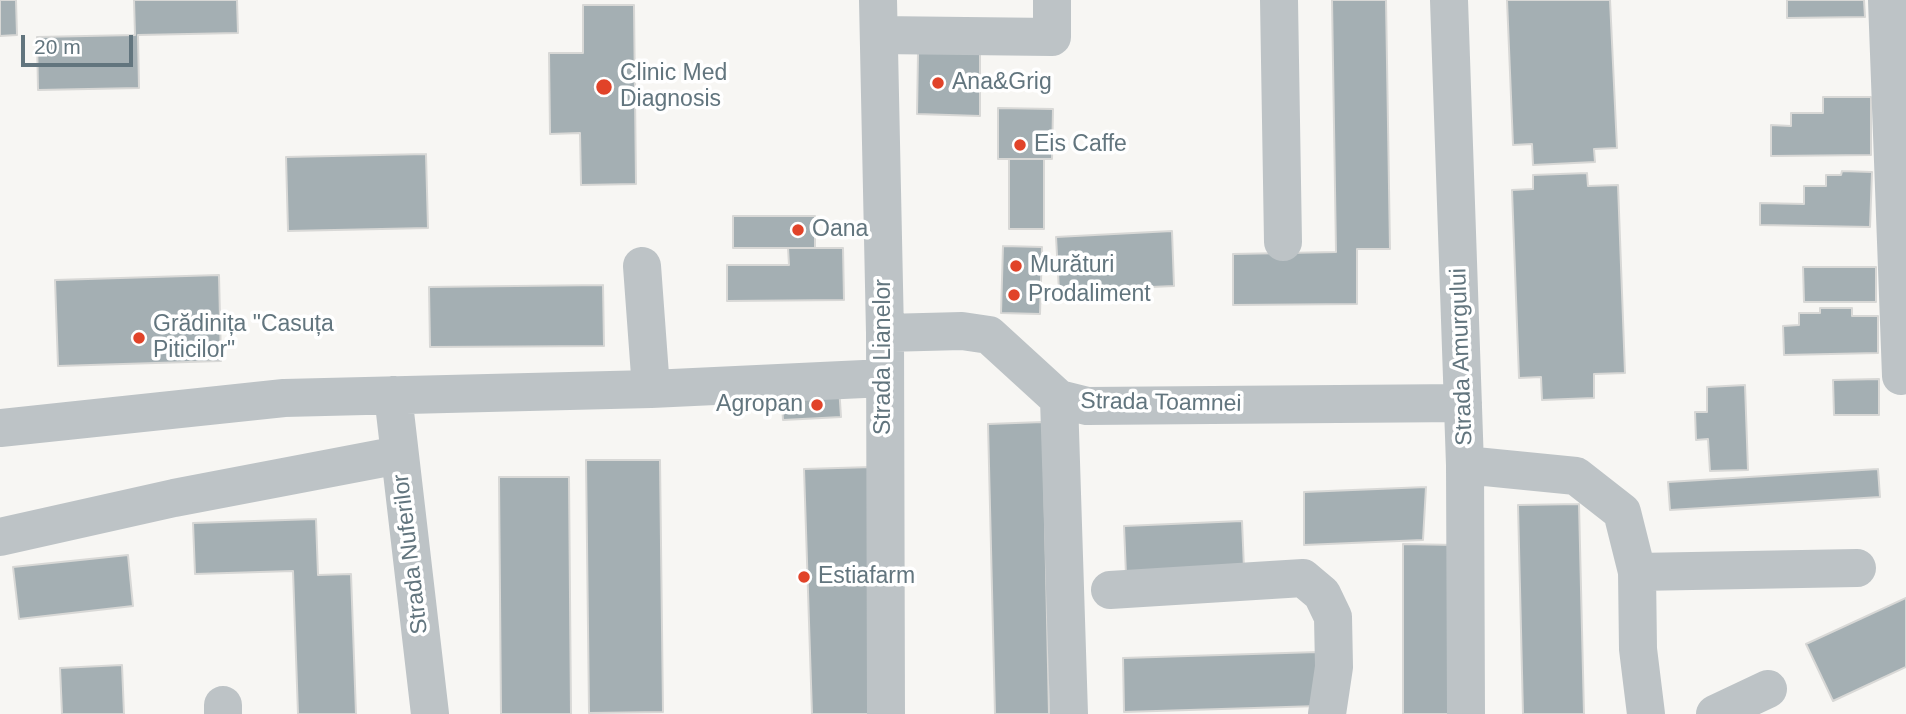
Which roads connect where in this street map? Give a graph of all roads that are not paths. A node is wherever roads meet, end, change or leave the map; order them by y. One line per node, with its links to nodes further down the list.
1 (1052, 0): 5 (street)
2 (1279, 0): 6 (street)
3 (1449, 0): 14 (street, Strada Amurgului)
4 (1887, 0): 9 (street)
5 (878, 18): 8 (street, Strada Lianelor)
6 (1283, 242)
7 (642, 266): 11 (street)
8 (885, 333): 10 (street, Strada Lianelor); 13 (street, Strada Toamnei)
9 (1901, 376)
10 (885, 378): 11 (street); 24 (street, Strada Lianelor)
11 (651, 389): 12 (street)
12 (393, 395): 15 (street); 16 (street, Strada Nuferilor)
13 (1059, 399): 14 (street, Strada Toamnei); 25 (street)
14 (1464, 403): 17 (street, Strada Amurgului)
15 (0, 428)
16 (399, 455): 18 (street); 23 (street, Strada Nuferilor)
17 (1465, 465): 20 (street); 27 (street, Strada Amurgului)
18 (0, 537)
19 (1857, 568): 20 (street)
20 (1637, 572): 28 (street)
21 (1110, 590): 26 (street)
22 (1768, 689): 29 (street)
23 (430, 714)
24 (886, 714)
25 (1069, 714)
26 (1327, 714)
27 (1466, 714)
28 (1646, 714)
29 (1715, 714)

